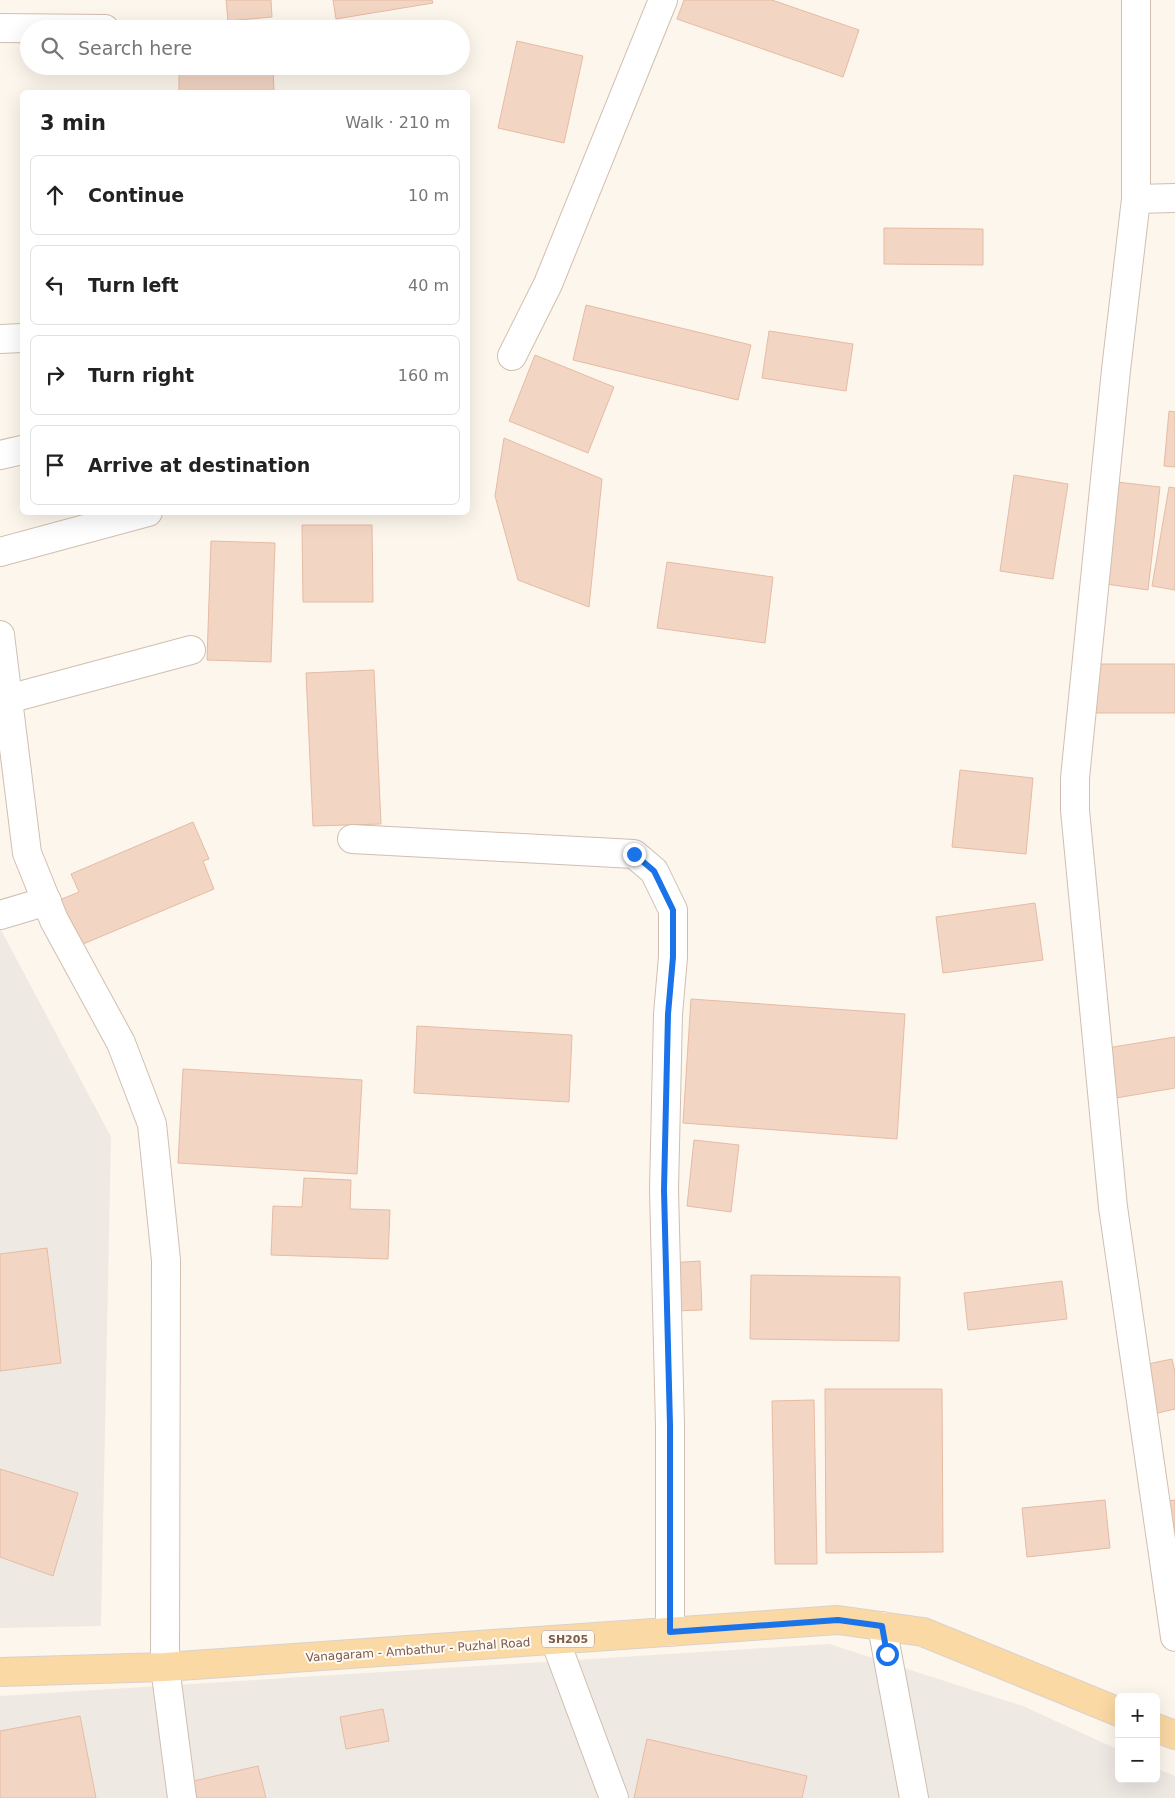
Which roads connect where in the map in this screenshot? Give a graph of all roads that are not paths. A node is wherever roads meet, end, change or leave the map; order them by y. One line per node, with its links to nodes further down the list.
1 (663, 0): 9 (street)
2 (1136, 0): 6 (street)
3 (0, 28): 4 (street)
4 (20, 28)
5 (1175, 198): 6 (street)
6 (1136, 200): 22 (street)
7 (20, 338): 8 (street)
8 (0, 339)
9 (512, 356)
10 (20, 450): 11 (street)
11 (0, 455)
12 (137, 515): 13 (street)
13 (0, 552)
14 (0, 635): 16 (street)
15 (191, 650): 16 (street)
16 (6, 708): 18 (street)
17 (352, 839): 21 (street)
18 (46, 901): 19 (street); 24 (street)
19 (0, 915)
20 (882, 1626): 21 (main road, Vanagaram - Ambathur - Puzhal Road / SH205); 26 (main road, Vanagaram - Ambathur - Puzhal Road / SH205); 31 (street)
21 (670, 1632): 23 (main road, Vanagaram - Ambathur - Puzhal Road / SH205)
22 (1175, 1636)
23 (556, 1640): 24 (main road, Vanagaram - Ambathur - Puzhal Road / SH205); 30 (street)
24 (165, 1667): 25 (main road, Vanagaram - Ambathur - Puzhal Road / SH205); 29 (street)
25 (0, 1672)
26 (1115, 1710)
27 (1160, 1729): 28 (main road)
28 (1175, 1735)
29 (182, 1798)
30 (614, 1798)
31 (914, 1798)

